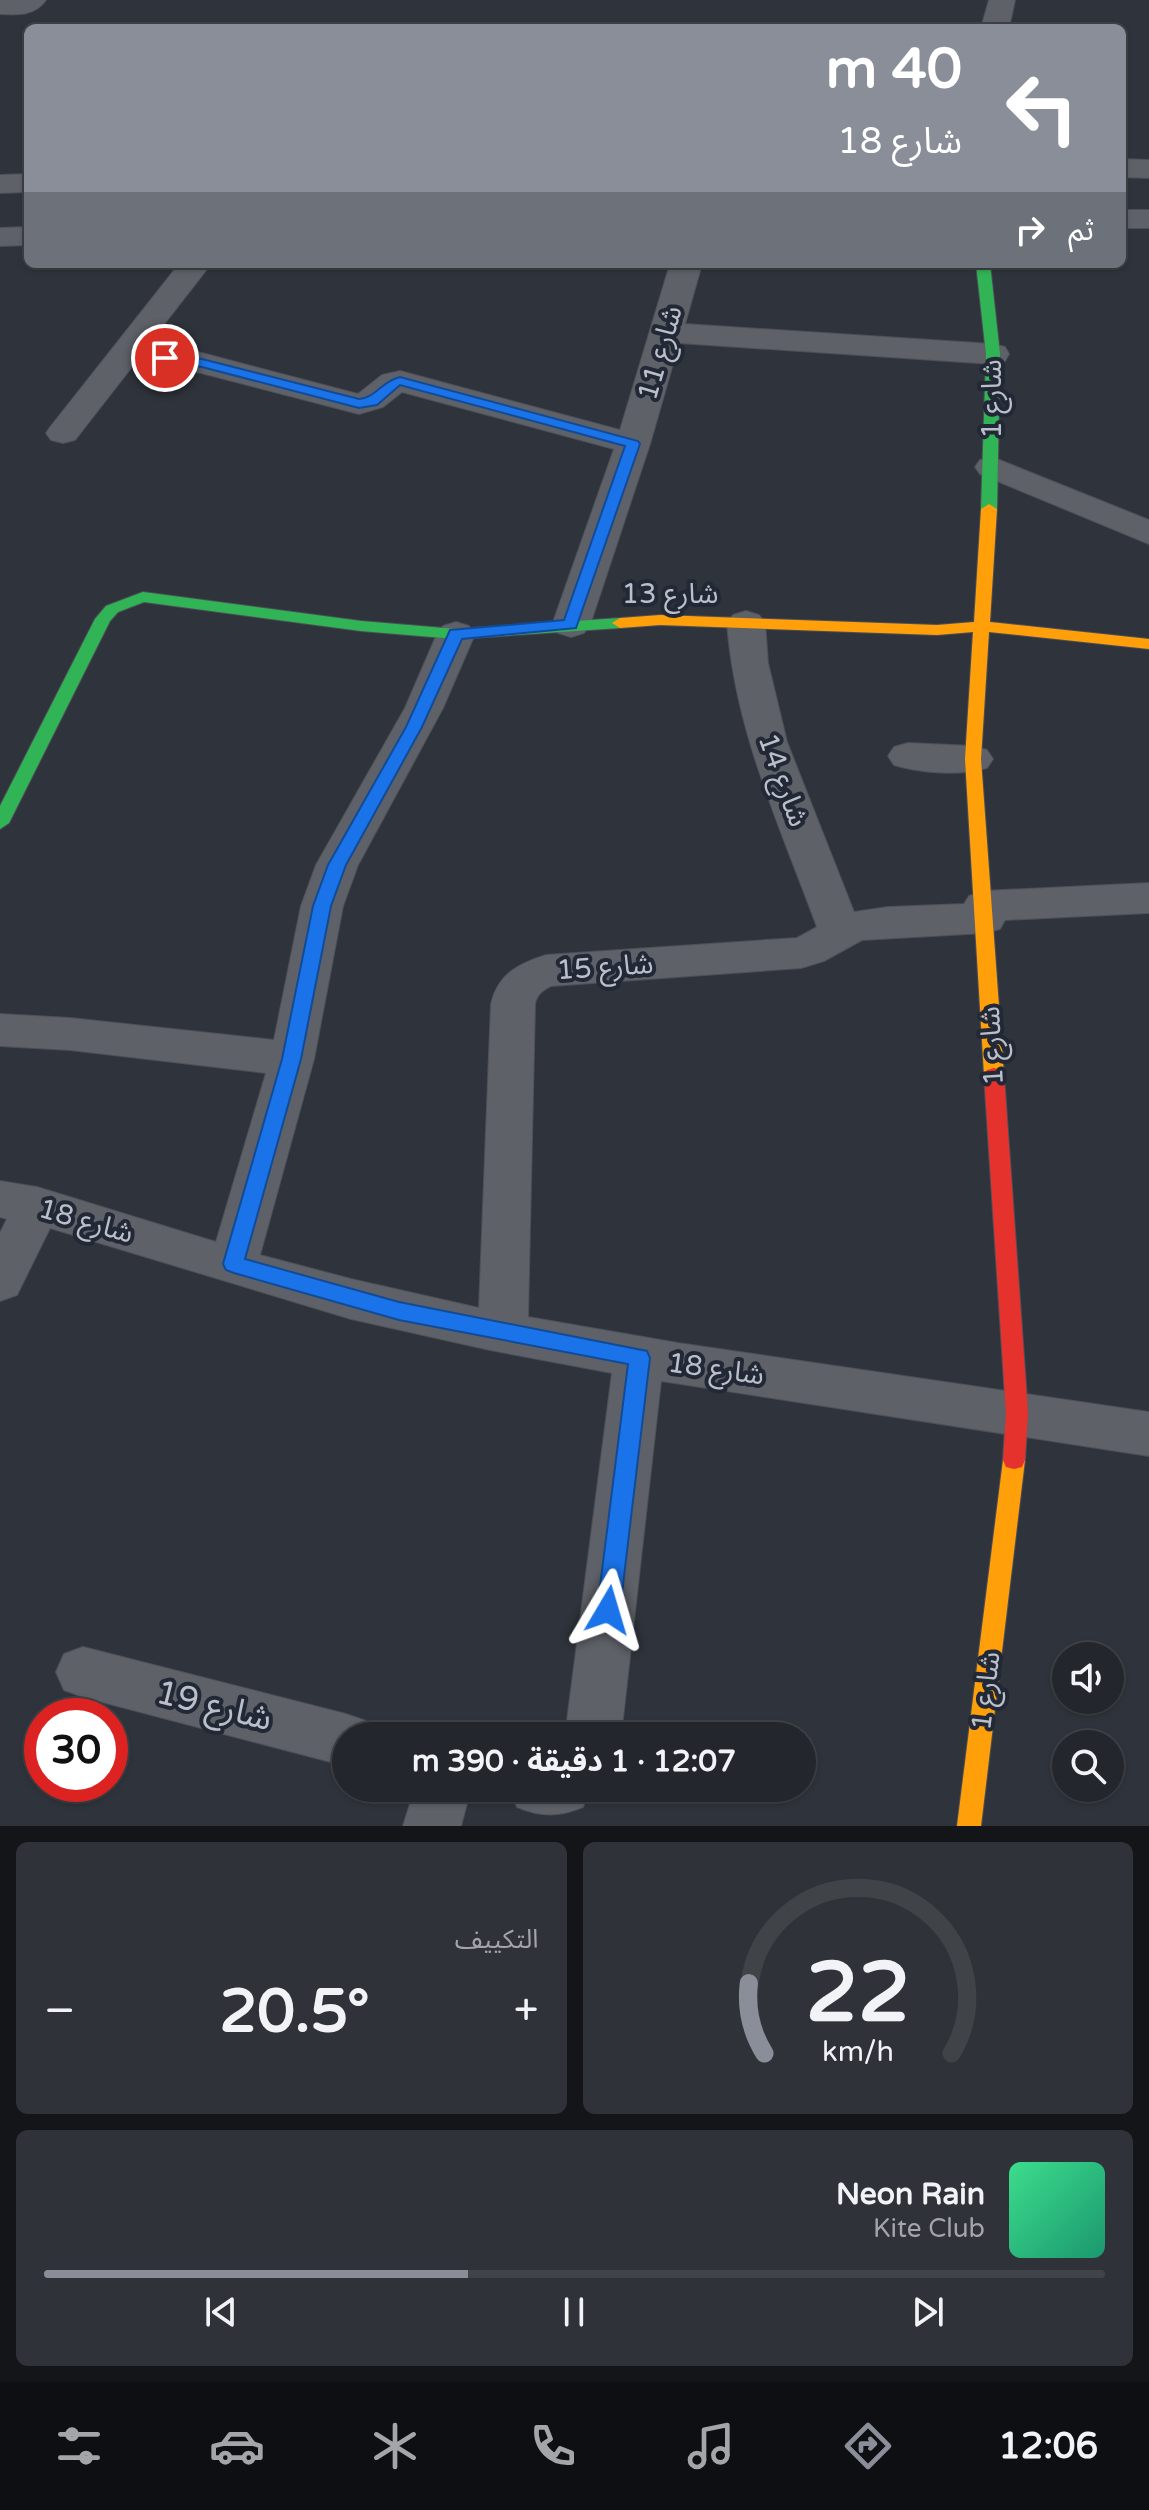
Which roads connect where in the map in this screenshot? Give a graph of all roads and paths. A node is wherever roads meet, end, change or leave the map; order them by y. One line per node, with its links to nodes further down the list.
1 (33, 0): 3 (street)
2 (1002, 0): 4 (street)
3 (0, 6)
4 (996, 24)
5 (1126, 168): 6 (street)
6 (1149, 169)
7 (24, 183): 8 (street)
8 (0, 184)
9 (1126, 219): 10 (street)
10 (1149, 219)
11 (24, 236): 12 (street)
12 (0, 237)
13 (0, 259): 14 (street)
14 (24, 259)
15 (192, 268): 19 (street)
16 (685, 268): 18 (street, شارع 11)
17 (983, 268): 20 (street, شارع 1)
18 (666, 332): 20 (street); 22 (street, شارع 11)
19 (127, 352): 21 (street); 22 (street)
20 (993, 354): 23 (street, شارع 1)
21 (63, 433)
22 (633, 444): 26 (street, شارع 11)
23 (992, 467): 24 (street); 27 (street, شارع 1)
24 (1149, 533)
25 (746, 623): 26 (street, شارع 13); 27 (street, شارع 13); 35 (street, شارع 14)
26 (571, 625): 28 (street, شارع 13)
27 (980, 626): 29 (street, شارع 13); 31 (street, شارع 1)
28 (456, 634): 32 (street, شارع 13); 37 (street)
29 (1149, 644)
30 (908, 756): 31 (street)
31 (973, 759): 34 (street, شارع 1)
32 (0, 823)
33 (1149, 898): 34 (street, شارع 15)
34 (985, 912): 35 (street, شارع 15); 43 (street, شارع 1)
35 (840, 932): 41 (street, شارع 15)
36 (0, 1030): 37 (street)
37 (292, 1059): 39 (street)
38 (18, 1203): 39 (street, شارع 18); 40 (street)
39 (234, 1264): 41 (street, شارع 18)
40 (0, 1281)
41 (503, 1331): 42 (street, شارع 18)
42 (639, 1358): 43 (street, شارع 18); 46 (street)
43 (1017, 1413): 44 (street, شارع 18); 50 (street, شارع 1)
44 (1149, 1434)
45 (83, 1672): 47 (street, شارع 19)
46 (595, 1722)
47 (332, 1736)
48 (439, 1802): 49 (street)
49 (432, 1826)
50 (969, 1826)

